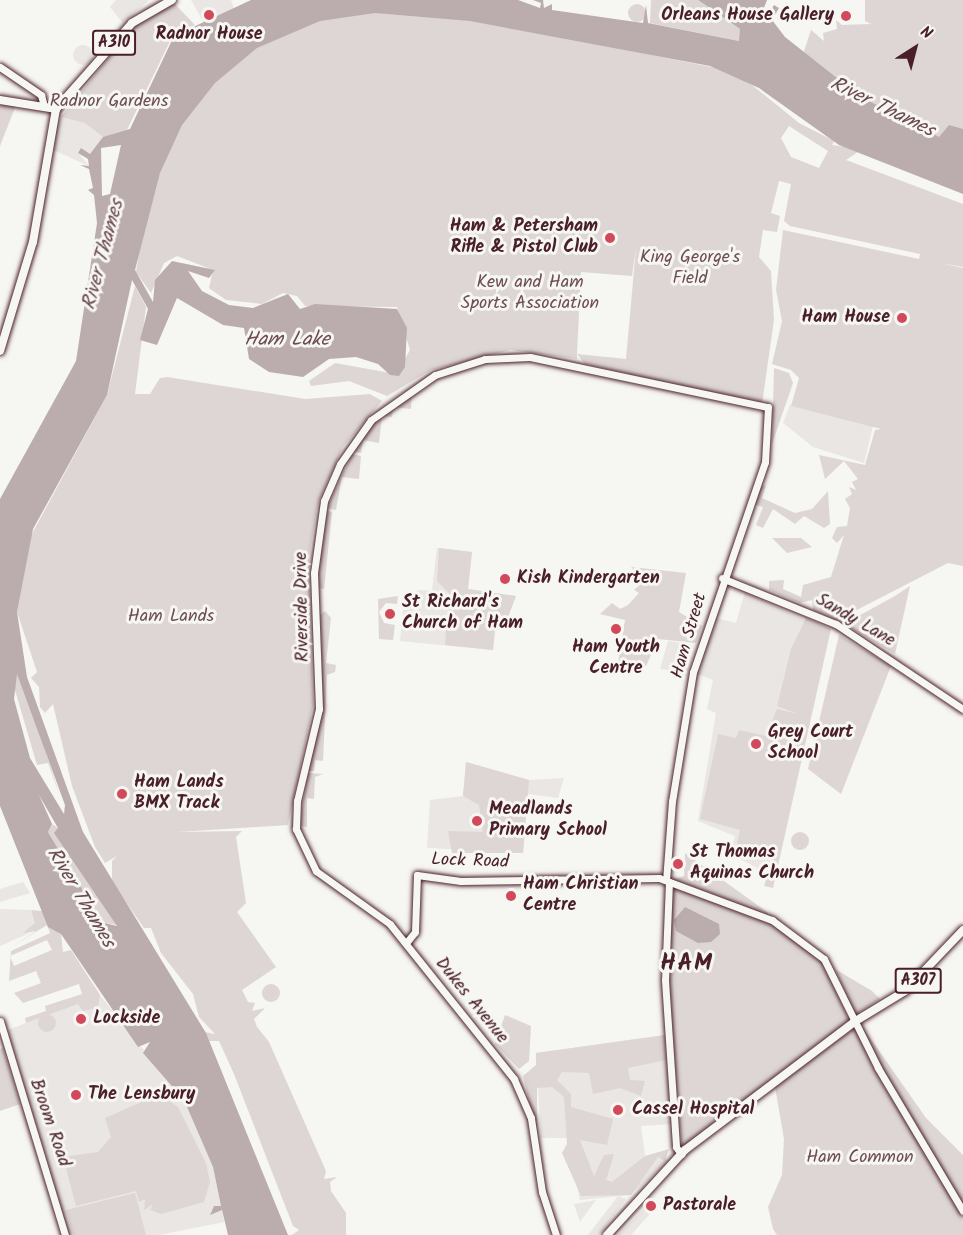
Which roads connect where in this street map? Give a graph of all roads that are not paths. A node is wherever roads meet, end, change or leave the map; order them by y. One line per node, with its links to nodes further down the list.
1 (172, 0): 5 (main road, A310)
2 (0, 67): 4 (street)
3 (0, 100): 4 (main road)
4 (44, 106): 5 (main road)
5 (56, 109): 6 (main road)
6 (0, 351)
7 (768, 407): 8 (street, Ham Street); 10 (street, Riverside Drive)
8 (722, 578): 9 (street, Sandy Lane); 11 (street, Ham Street)
9 (963, 709)
10 (296, 829): 13 (street, Dukes Avenue)
11 (667, 881): 13 (street, Lock Road); 15 (street); 16 (street)
12 (963, 930): 15 (main road, A307)
13 (406, 943): 19 (street, Dukes Avenue)
14 (0, 1021): 18 (street, Broom Road)
15 (854, 1022): 16 (main road, A307); 17 (street)
16 (681, 1154): 20 (main road, A307)
17 (963, 1212)
18 (65, 1235)
19 (556, 1235)
20 (607, 1235)

